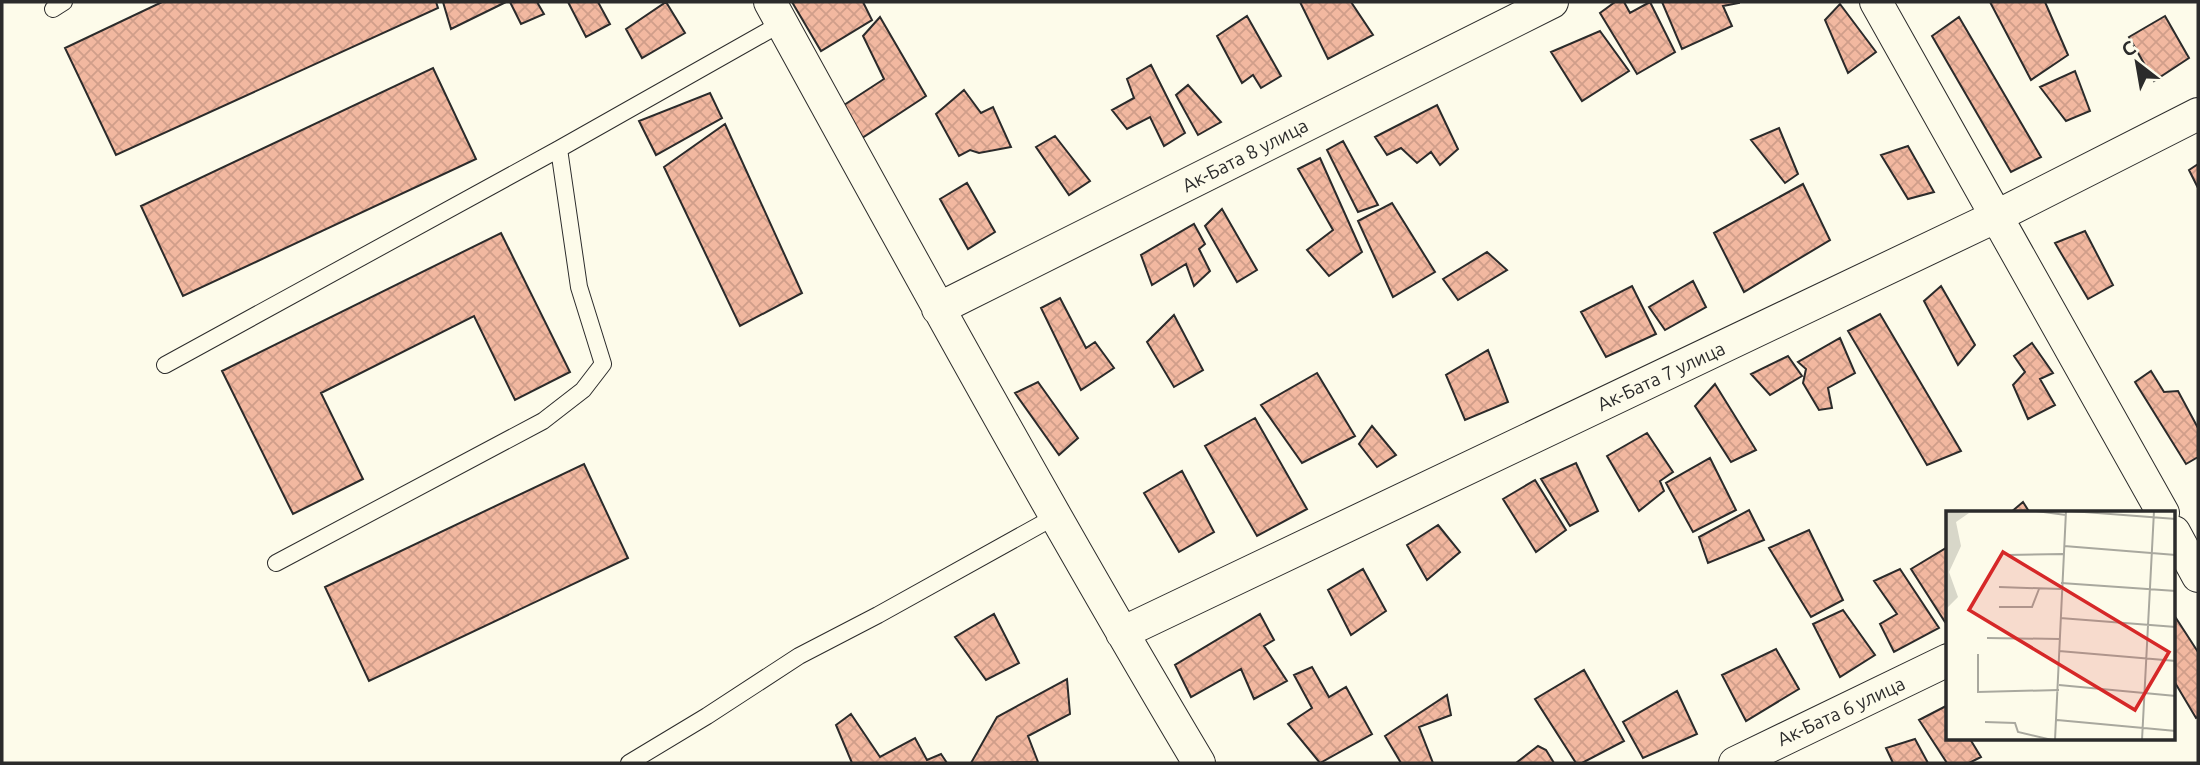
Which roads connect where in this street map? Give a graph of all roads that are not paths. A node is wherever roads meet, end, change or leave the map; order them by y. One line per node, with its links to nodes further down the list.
1 (1552, 2): 7 (street, Ак-Бата 8 улица)
2 (1876, 2): 6 (street)
3 (776, 12): 5 (lane); 7 (street)
4 (2198, 114): 6 (street, Ак-Бата 7 улица)
5 (559, 149): 8 (lane); 11 (lane)
6 (1995, 218): 9 (street); 12 (street, Ак-Бата 7 улица)
7 (938, 309): 10 (street)
8 (165, 365)
9 (2162, 511)
10 (1056, 516): 12 (street); 14 (lane)
11 (276, 563)
12 (1122, 633): 15 (street)
13 (1946, 661): 16 (street, Ак-Бата 6 улица)
14 (629, 763)
15 (1199, 763)
16 (1735, 763)

